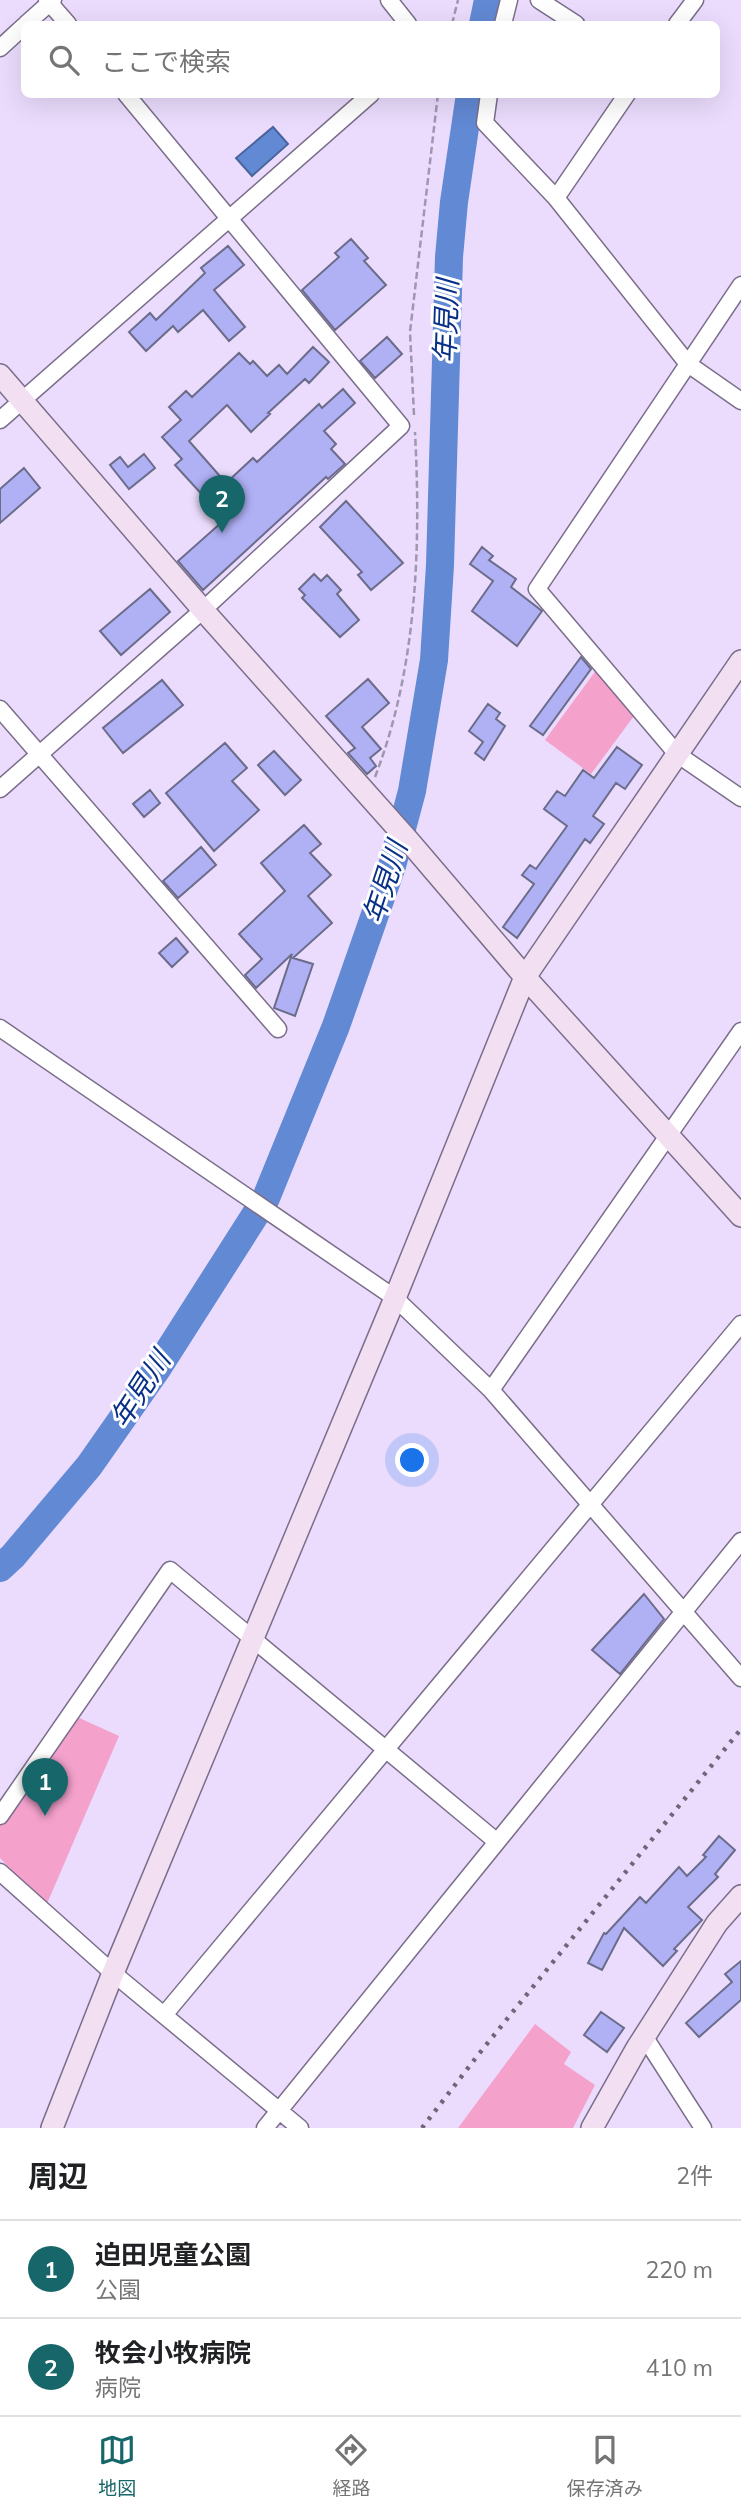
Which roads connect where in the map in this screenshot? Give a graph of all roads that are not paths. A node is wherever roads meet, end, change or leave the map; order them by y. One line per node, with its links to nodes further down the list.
1 (388, 0): 8 (street)
2 (509, 0): 9 (street)
3 (539, 0): 10 (street)
4 (695, 0): 11 (street)
5 (50, 1): 6 (street); 7 (street)
6 (29, 21)
7 (66, 21)
8 (406, 21)
9 (504, 21)
10 (571, 21)
11 (679, 21)
12 (21, 29): 13 (street)
13 (0, 48)
14 (130, 98): 19 (street)
15 (366, 98): 19 (street)
16 (488, 98): 18 (street)
17 (624, 98): 18 (street)
18 (556, 198): 21 (street)
19 (229, 218): 23 (street); 26 (street)
20 (741, 285): 21 (street)
21 (688, 364): 24 (street); 30 (street)
22 (0, 375): 23 (street)
23 (22, 400): 25 (street); 26 (street)
24 (741, 401)
25 (0, 419)
26 (203, 610): 29 (street); 33 (street)
27 (741, 661): 30 (street)
28 (0, 709): 29 (street)
29 (40, 754): 31 (street); 35 (street)
30 (677, 754): 32 (street); 33 (street)
31 (0, 789)
32 (741, 798)
33 (526, 977): 37 (street); 39 (street)
34 (0, 1028): 39 (street)
35 (278, 1029)
36 (741, 1031): 37 (street)
37 (667, 1135): 38 (street); 41 (street)
38 (741, 1216)
39 (395, 1298): 41 (street); 45 (street)
40 (741, 1324): 42 (street)
41 (491, 1390): 42 (street)
42 (590, 1504): 44 (street); 47 (street)
43 (741, 1541): 44 (street)
44 (684, 1612): 46 (street); 49 (street)
45 (254, 1638): 47 (street); 48 (street); 52 (street)
46 (741, 1678)
47 (386, 1749): 49 (street); 53 (street)
48 (0, 1816)
49 (496, 1842): 55 (street)
50 (0, 1872): 52 (street)
51 (741, 1896): 54 (street)
52 (113, 1973): 53 (street); 56 (street)
53 (164, 2015): 55 (street)
54 (645, 2036): 59 (street); 60 (street)
55 (279, 2110): 57 (street); 58 (street)
56 (52, 2128)
57 (265, 2128)
58 (300, 2128)
59 (592, 2128)
60 (703, 2128)

